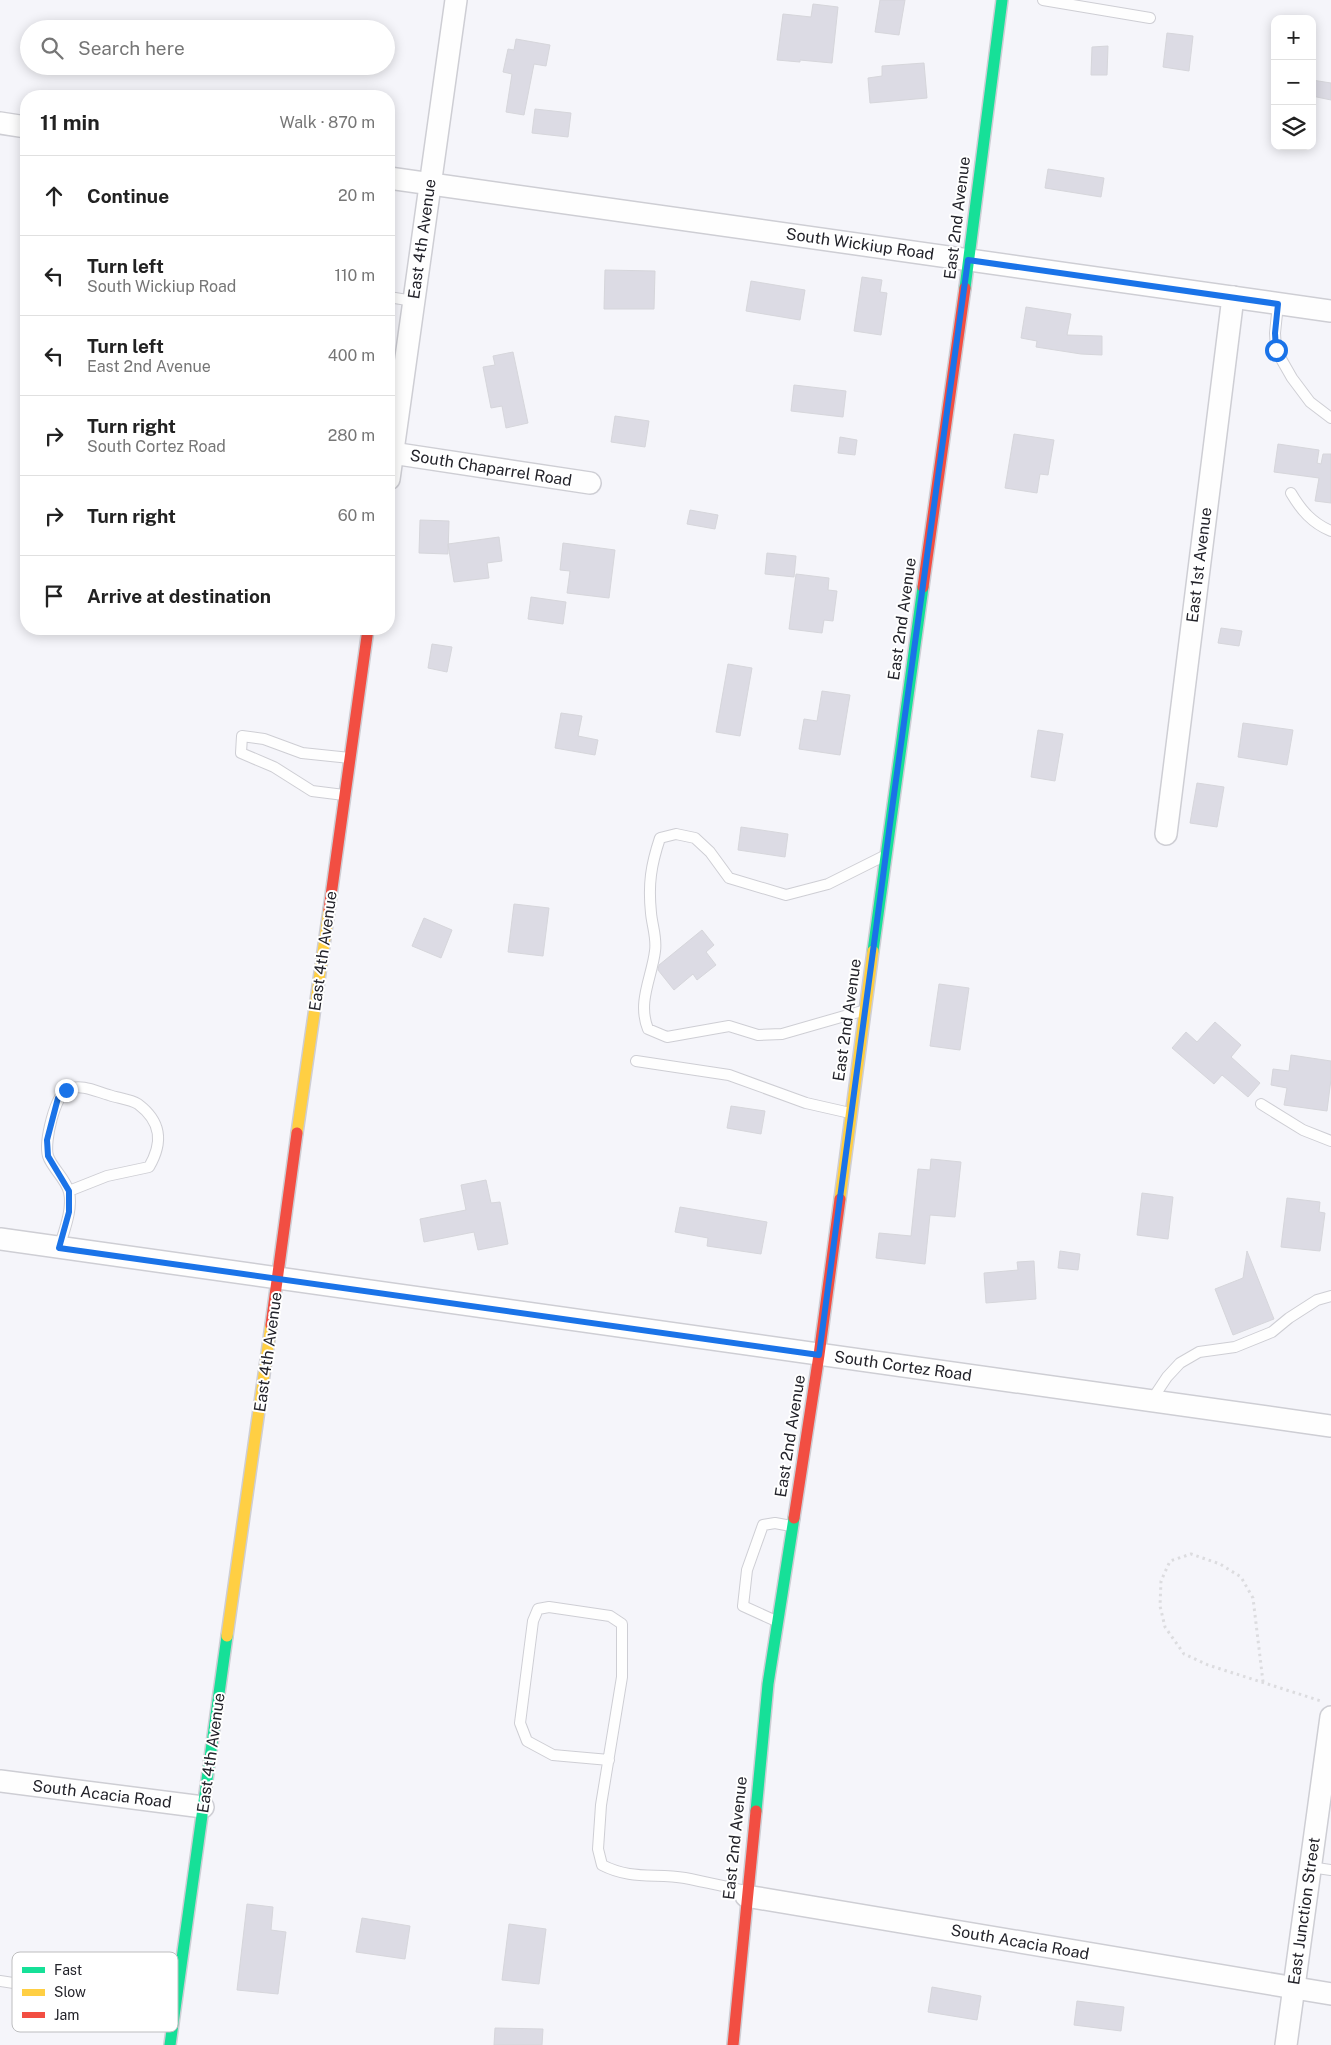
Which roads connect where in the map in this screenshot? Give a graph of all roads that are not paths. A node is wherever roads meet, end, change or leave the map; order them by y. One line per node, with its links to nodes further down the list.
1 (456, 0): 8 (street, East 4th Avenue)
2 (1002, 0): 9 (street, East 2nd Avenue)
3 (1044, 0): 4 (lane)
4 (1150, 18)
5 (0, 123): 6 (street)
6 (20, 126)
7 (395, 179): 8 (street, South Wickiup Road)
8 (430, 184): 9 (street, South Wickiup Road); 12 (street, East 4th Avenue)
9 (968, 260): 10 (street, South Wickiup Road); 25 (street, East 2nd Avenue)
10 (1233, 297): 13 (street, South Wickiup Road); 24 (street, East 1st Avenue)
11 (395, 298): 12 (lane)
12 (413, 301): 16 (street, East 4th Avenue)
13 (1278, 304): 14 (street, South Wickiup Road); 15 (lane)
14 (1331, 311)
15 (1331, 418)
16 (395, 431)
17 (395, 453): 18 (street, South Chaparrel Road)
18 (590, 483)
19 (1291, 492): 20 (lane)
20 (1331, 531)
21 (367, 635): 22 (street, East 4th Avenue)
22 (350, 758): 23 (street, East 4th Avenue); 23 (lane)
23 (345, 796): 34 (street, East 4th Avenue)
24 (1166, 834)
25 (886, 855): 26 (street, East 2nd Avenue); 26 (lane)
26 (864, 1011): 29 (street, East 2nd Avenue)
27 (636, 1061): 29 (lane)
28 (1261, 1104): 30 (lane)
29 (851, 1113): 36 (street, East 2nd Avenue)
30 (1331, 1141)
31 (69, 1191): 31 (lane); 33 (lane)
32 (0, 1239): 33 (street, South Cortez Road)
33 (59, 1248): 34 (street, South Cortez Road)
34 (278, 1278): 36 (street, South Cortez Road); 44 (street, East 4th Avenue)
35 (1331, 1296): 37 (lane)
36 (819, 1355): 37 (street, South Cortez Road); 39 (street, East 2nd Avenue)
37 (1151, 1401): 38 (street, South Cortez Road)
38 (1331, 1426)
39 (792, 1526): 40 (street, East 2nd Avenue); 40 (lane)
40 (777, 1621): 47 (street, East 2nd Avenue)
41 (1326, 1709): 45 (street, East Junction Street)
42 (609, 1760): 42 (lane); 47 (lane)
43 (0, 1781): 44 (street, South Acacia Road)
44 (204, 1807): 48 (street, East 4th Avenue)
45 (1310, 1867): 46 (lane); 49 (street, East Junction Street)
46 (1331, 1870)
47 (746, 1893): 49 (street, South Acacia Road); 53 (street, East 2nd Avenue)
48 (178, 1986)
49 (1294, 1988): 50 (street, South Acacia Road); 54 (street, East Junction Street)
50 (1331, 1994)
51 (172, 2032): 52 (street, East 4th Avenue)
52 (170, 2045)
53 (733, 2045)
54 (1286, 2045)

